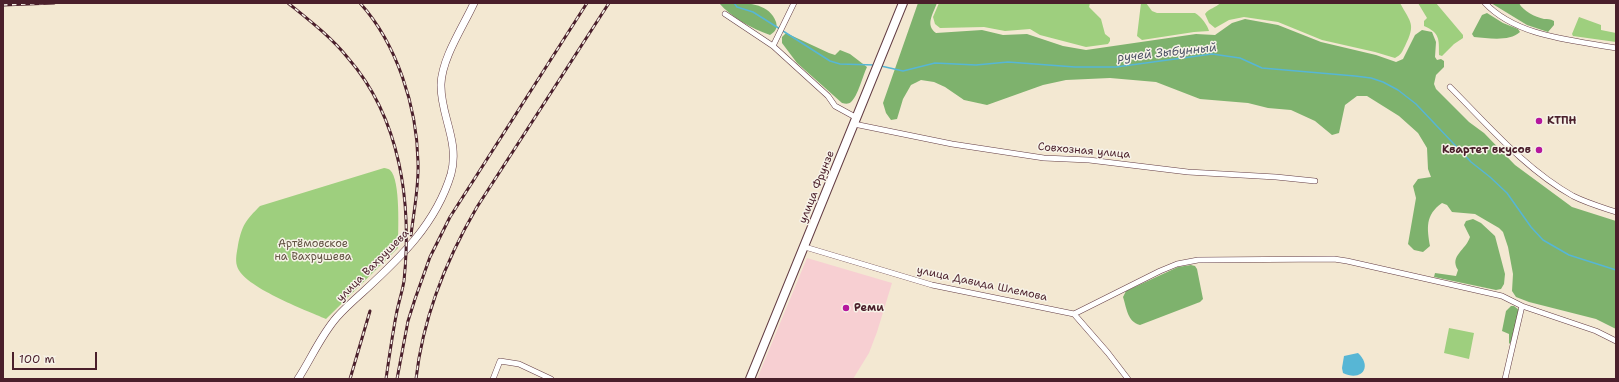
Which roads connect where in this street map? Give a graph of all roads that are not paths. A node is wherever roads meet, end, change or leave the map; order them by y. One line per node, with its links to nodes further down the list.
1 (474, 3): 16 (main road, улица Вахрушева)
2 (794, 3): 6 (street)
3 (903, 3): 9 (main road, улица Фрунзе)
4 (1485, 3): 7 (street)
5 (725, 14): 6 (street, Совхозная улица)
6 (773, 46): 9 (street, Совхозная улица)
7 (1616, 48)
8 (1450, 87): 11 (street)
9 (855, 121): 10 (street, Совхозная улица); 12 (main road, улица Фрунзе)
10 (1315, 181)
11 (1616, 212)
12 (805, 247): 14 (street, улица Давида Шлемова); 19 (main road, улица Фрунзе)
13 (1522, 306): 14 (street); 15 (street); 21 (street)
14 (1074, 314): 20 (street)
15 (1616, 341)
16 (298, 379)
17 (493, 379): 18 (street)
18 (551, 379)
19 (750, 379)
20 (1128, 379)
21 (1505, 379)

